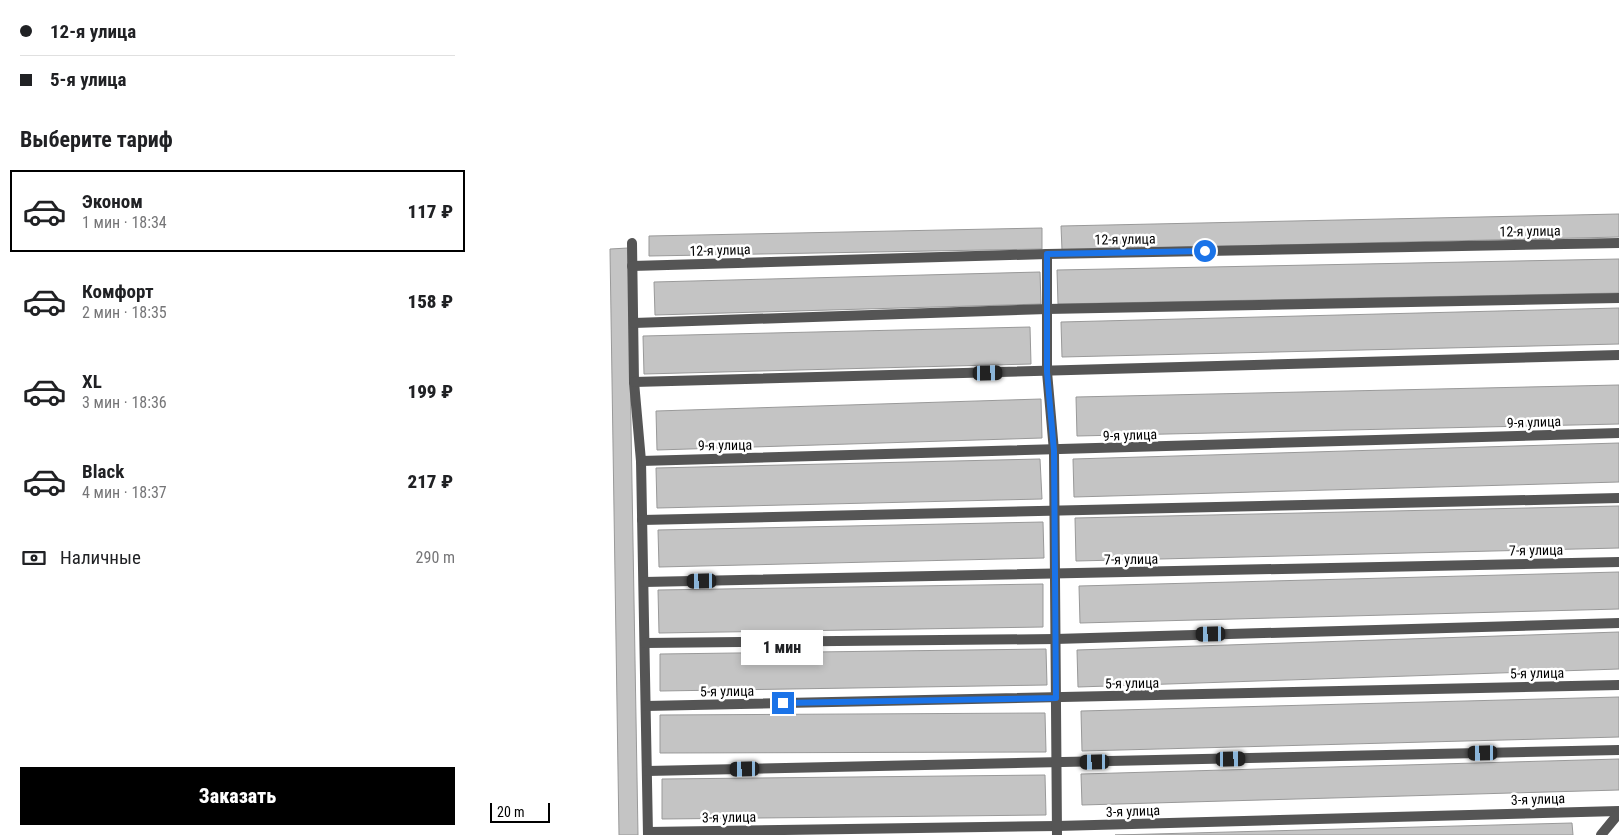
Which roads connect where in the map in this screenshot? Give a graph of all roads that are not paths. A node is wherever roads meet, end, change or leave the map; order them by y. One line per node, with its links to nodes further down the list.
1 (632, 243): 4 (street)
2 (1619, 243): 3 (street, 12-я улица)
3 (1047, 254): 4 (street, 12-я улица); 6 (street)
4 (632, 266): 7 (street)
5 (1619, 298): 6 (street)
6 (1047, 309): 7 (street); 9 (street)
7 (634, 323): 10 (street)
8 (1619, 355): 9 (street)
9 (1047, 372): 10 (street); 12 (street)
10 (634, 382): 13 (street)
11 (1619, 433): 12 (street, 9-я улица)
12 (1054, 451): 13 (street, 9-я улица); 15 (street)
13 (641, 461): 16 (street)
14 (1619, 498): 15 (street)
15 (1054, 512): 16 (street); 18 (street)
16 (642, 520): 19 (street)
17 (1619, 562): 18 (street, 7-я улица)
18 (1055, 574): 19 (street, 7-я улица); 21 (street)
19 (643, 582): 22 (street)
20 (1619, 623): 21 (street)
21 (1055, 639): 22 (street); 24 (street)
22 (645, 643): 25 (street)
23 (1619, 685): 24 (street, 5-я улица)
24 (1056, 698): 25 (street, 5-я улица); 27 (street)
25 (646, 706): 28 (street)
26 (1619, 750): 27 (street)
27 (1057, 763): 28 (street); 30 (street)
28 (647, 771): 31 (street)
29 (1619, 812): 30 (street, 3-я улица); 32 (street)
30 (1057, 831): 31 (street, 3-я улица)
31 (648, 833)
32 (1601, 835)

